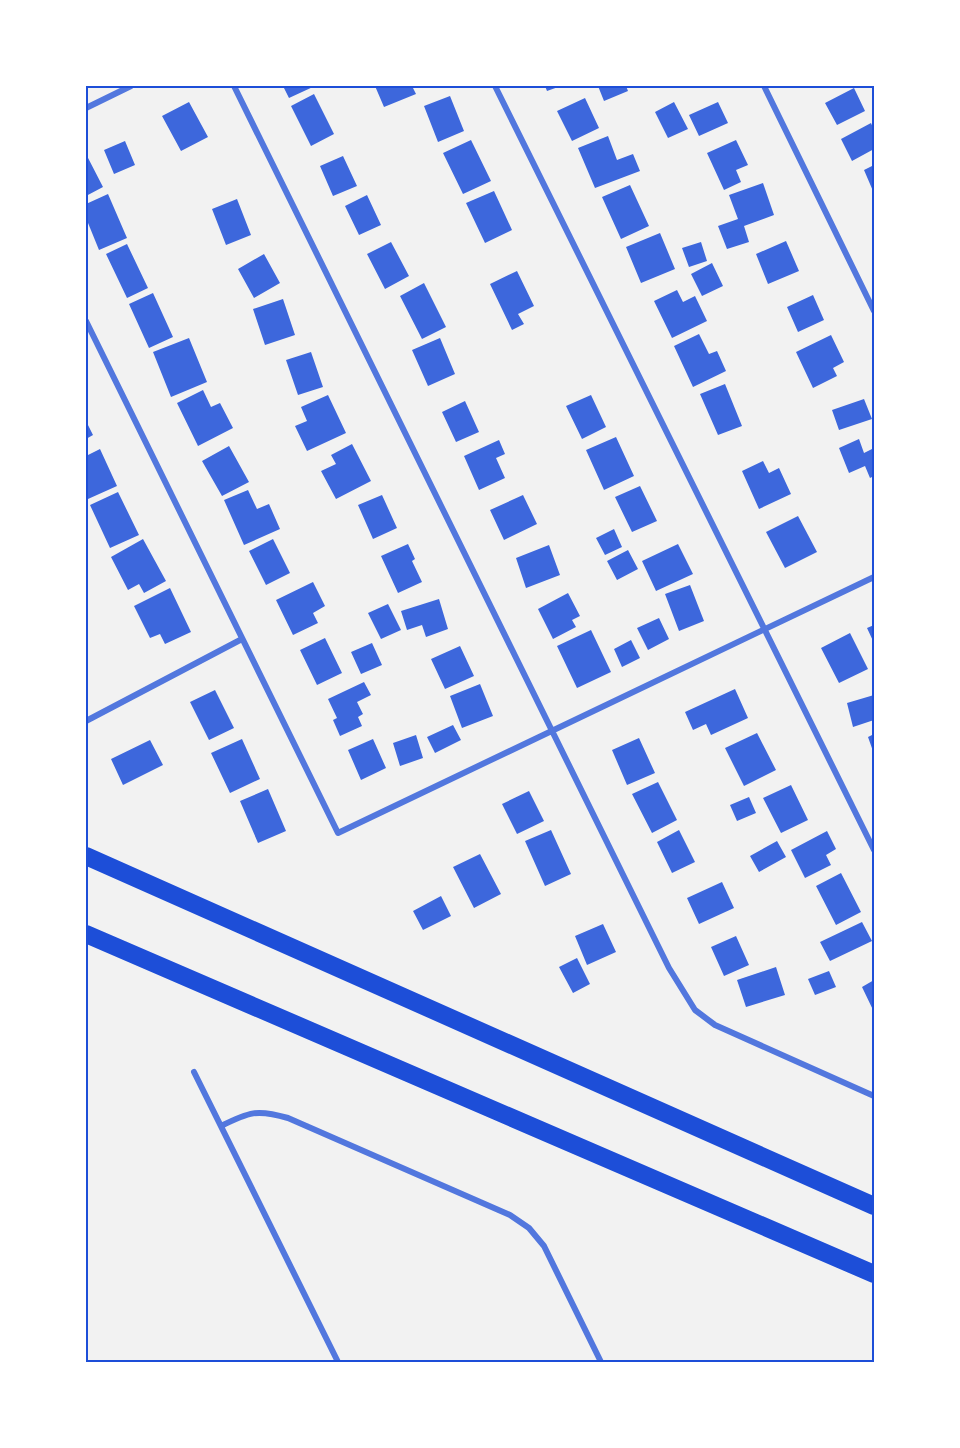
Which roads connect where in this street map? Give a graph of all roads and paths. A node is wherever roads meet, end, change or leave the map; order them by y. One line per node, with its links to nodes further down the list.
1 (131, 86): 5 (street)
2 (234, 86): 12 (street)
3 (495, 86): 9 (street)
4 (764, 86): 6 (street)
5 (86, 108)
6 (874, 311)
7 (86, 321): 10 (street)
8 (874, 577): 9 (street)
9 (766, 630): 12 (street); 13 (street)
10 (242, 639): 11 (street); 12 (street)
11 (86, 721)
12 (554, 731): 17 (street)
13 (874, 850)
14 (86, 856): 19 (highway)
15 (86, 934): 20 (highway)
16 (194, 1072): 18 (street)
17 (874, 1096)
18 (221, 1126): 21 (street); 22 (street)
19 (874, 1206)
20 (874, 1274)
21 (338, 1362)
22 (601, 1362)

